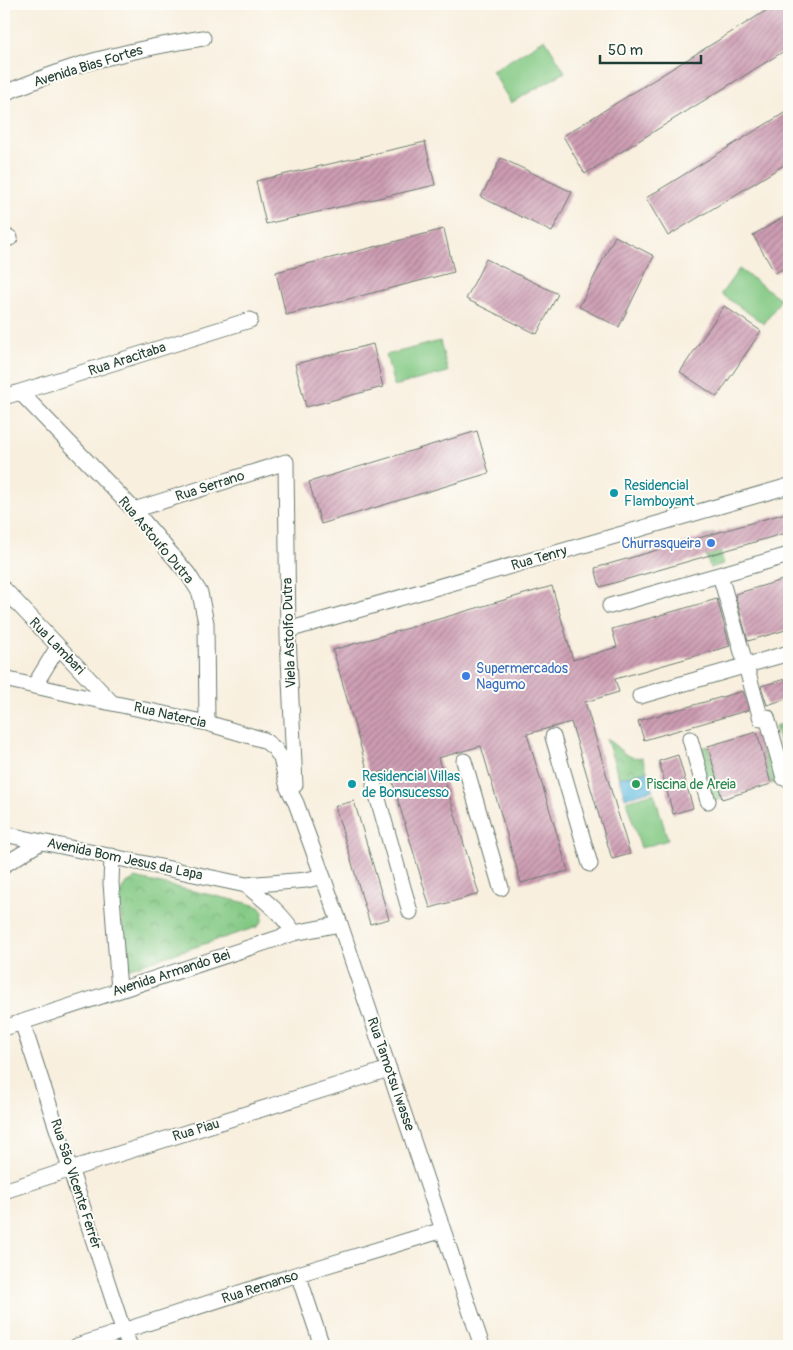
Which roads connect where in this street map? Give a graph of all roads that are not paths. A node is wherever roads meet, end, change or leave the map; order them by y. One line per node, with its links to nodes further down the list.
1 (203, 38): 2 (street, Avenida Bias Fortes)
2 (4, 92)
3 (250, 320): 4 (street, Rua Aracitaba)
4 (21, 393): 5 (street, Rua Aracitaba); 8 (street, Rua Astoufo Dutra)
5 (4, 398)
6 (286, 462): 8 (street, Rua Serrano); 13 (street, Viela Astolfo Dutra)
7 (789, 486): 13 (street, Rua Tenry)
8 (134, 510): 21 (street, Rua Astoufo Dutra)
9 (789, 555): 10 (street)
10 (720, 575): 12 (street); 16 (street)
11 (4, 589): 14 (street, Rua Lambari)
12 (610, 606)
13 (288, 630): 28 (street, Viela Astolfo Dutra)
14 (58, 647): 18 (street); 20 (street, Rua Lambari)
15 (789, 653): 16 (street)
16 (745, 666): 19 (street); 25 (street)
17 (4, 679): 18 (street, Rua Natercia)
18 (34, 686): 20 (street, Rua Natercia)
19 (640, 696)
20 (111, 702): 21 (street, Rua Natercia)
21 (207, 723): 28 (street, Rua Natercia)
22 (553, 737): 32 (street)
23 (690, 739): 27 (street)
24 (464, 761): 36 (street)
25 (784, 778)
26 (374, 785): 37 (street)
27 (708, 801)
28 (296, 803): 34 (street, Rua Tamotsu Iwasse)
29 (4, 834): 30 (street, Avenida Bom Jesus da Lapa)
30 (41, 842): 31 (street, Avenida Bom Jesus da Lapa); 33 (street)
31 (112, 856): 35 (street, Avenida Bom Jesus da Lapa); 40 (street)
32 (590, 864)
33 (4, 865)
34 (322, 876): 35 (street, Avenida Bom Jesus da Lapa); 38 (street, Rua Tamotsu Iwasse)
35 (246, 885): 39 (street, Avenida Bom Jesus da Lapa)
36 (501, 888)
37 (410, 912)
38 (340, 924): 39 (street, Avenida Armando Bei); 43 (street, Rua Tamotsu Iwasse)
39 (294, 933): 40 (street, Avenida Armando Bei)
40 (119, 990): 41 (street, Avenida Armando Bei)
41 (22, 1022): 42 (street, Avenida Armando Bei); 44 (street, Rua São Vicente Ferrér)
42 (4, 1028)
43 (389, 1069): 44 (street, Rua Piau); 46 (street, Rua Tamotsu Iwasse)
44 (71, 1169): 45 (street, Rua Piau); 48 (street, Rua São Vicente Ferrér)
45 (4, 1192)
46 (443, 1230): 47 (street, Rua Remanso); 52 (street, Rua Tamotsu Iwasse)
47 (298, 1274): 48 (street, Rua Remanso); 51 (street)
48 (123, 1330): 49 (street, Rua Remanso); 50 (street, Rua São Vicente Ferrér)
49 (77, 1346)
50 (130, 1346)
51 (322, 1346)
52 (482, 1346)

